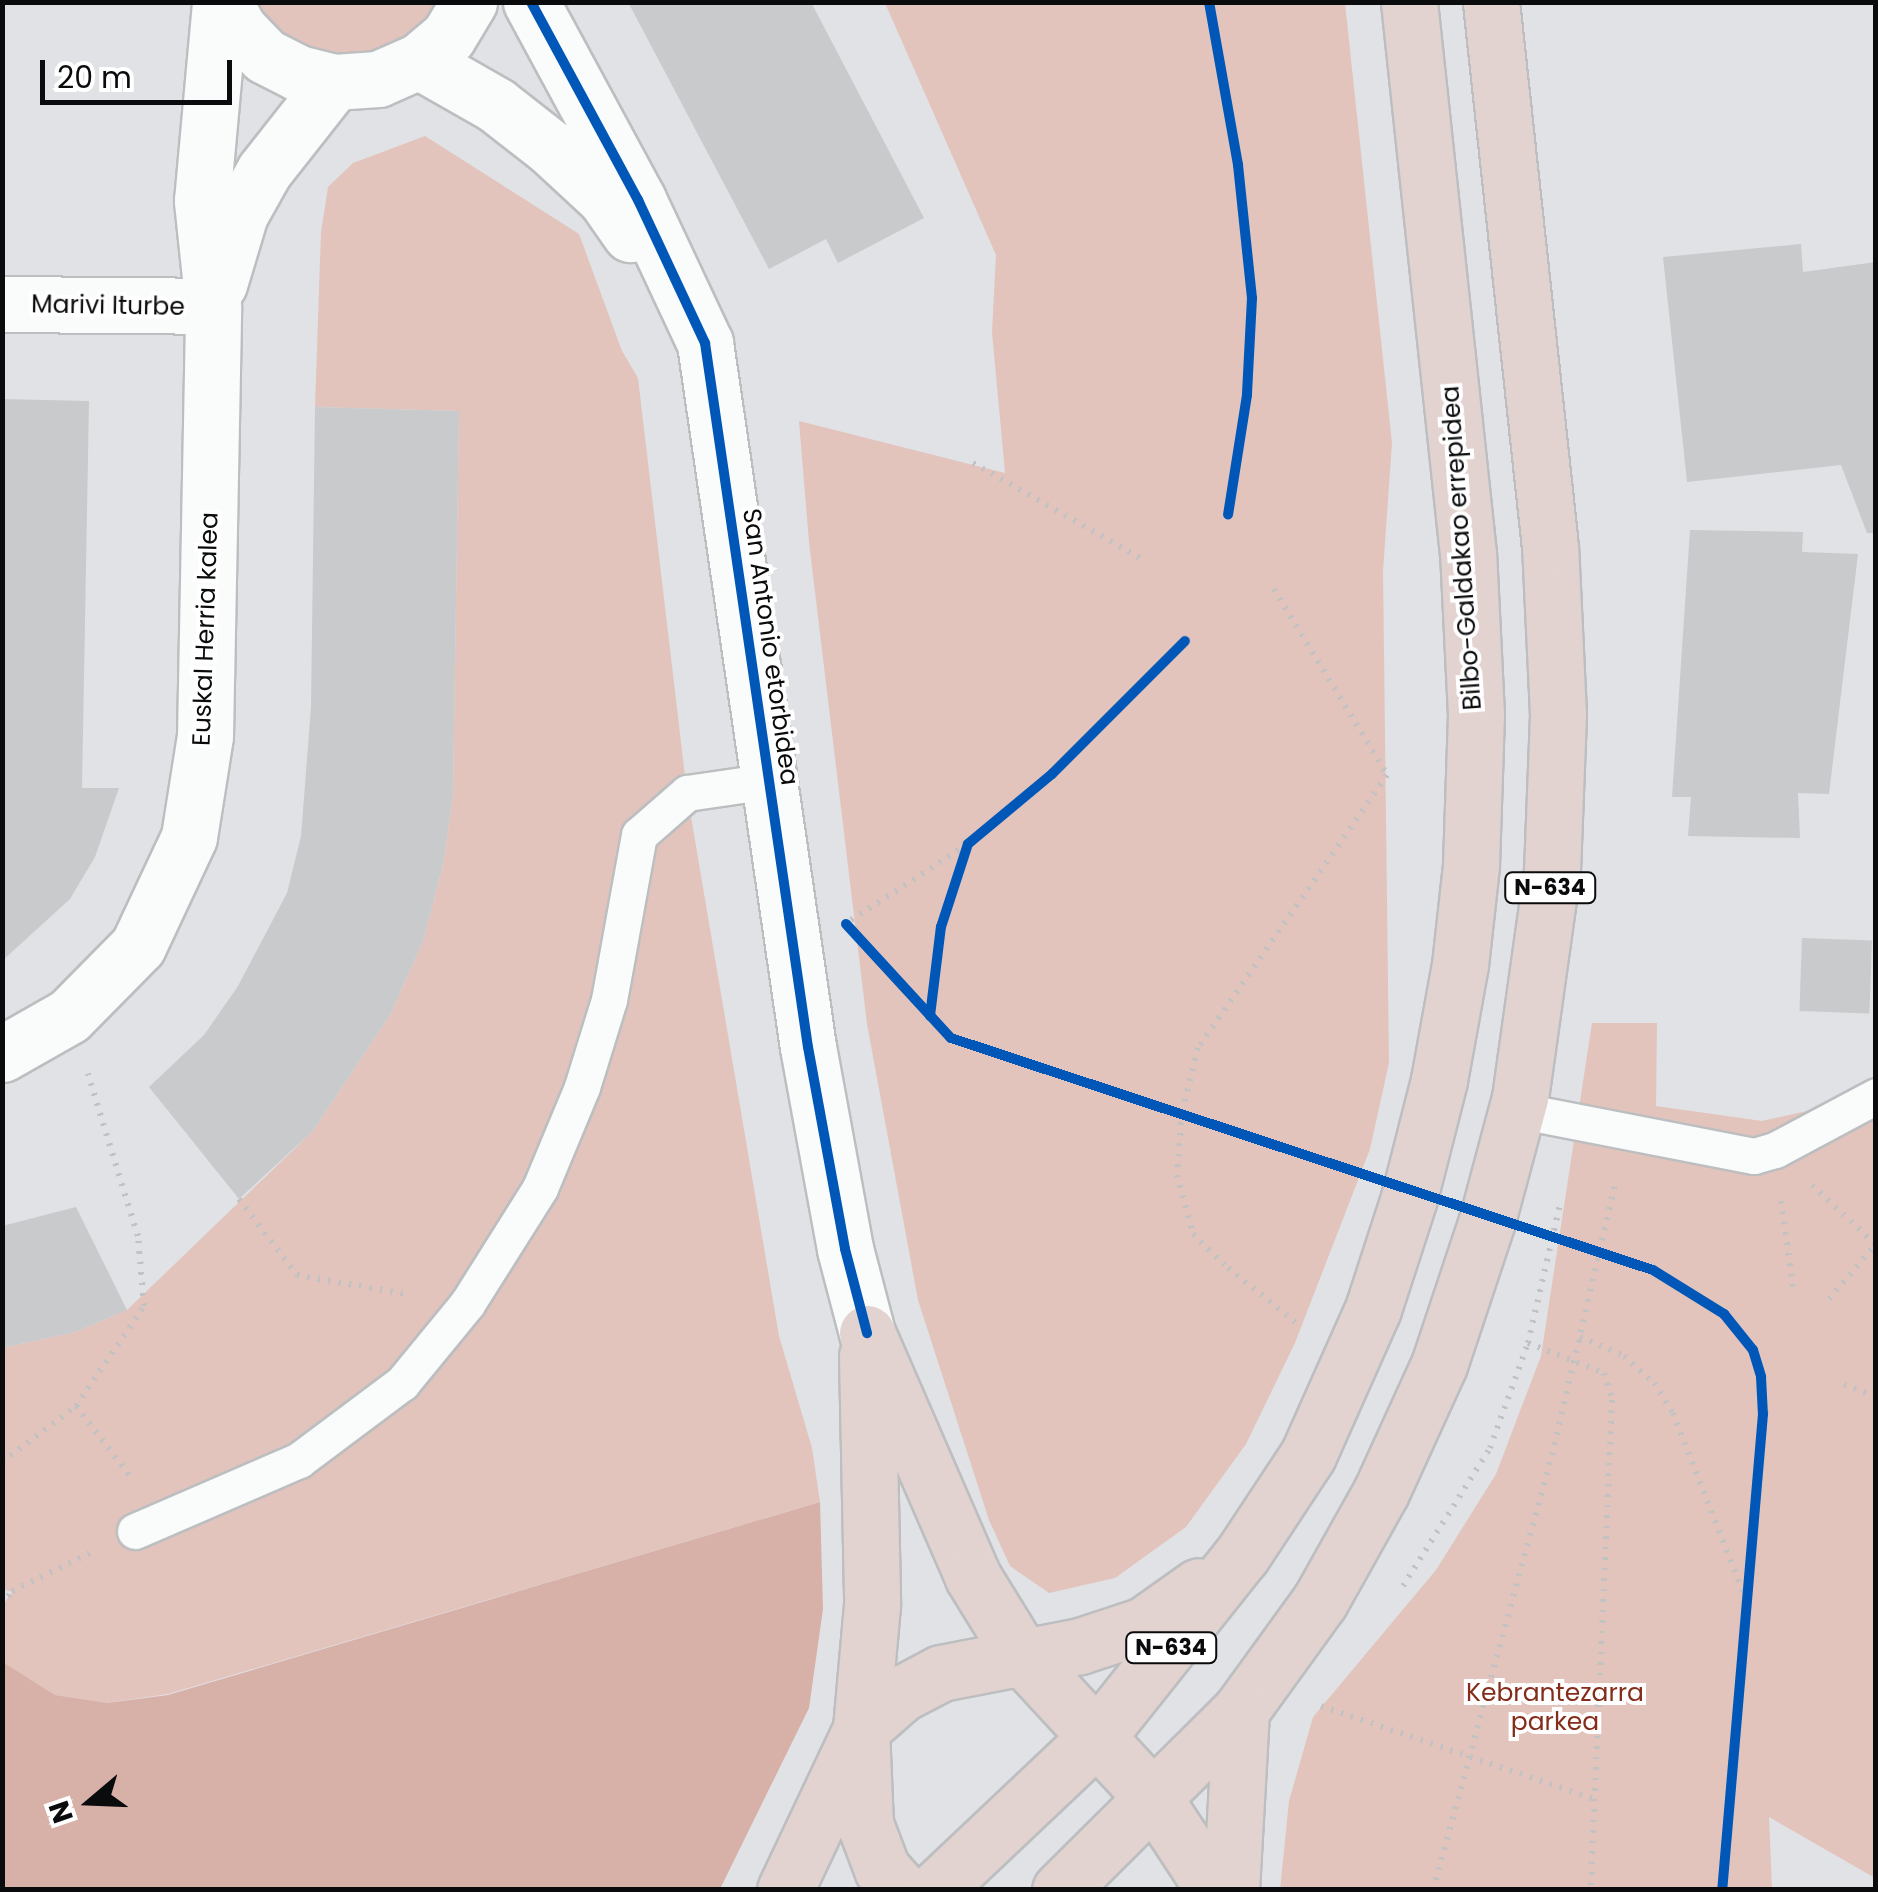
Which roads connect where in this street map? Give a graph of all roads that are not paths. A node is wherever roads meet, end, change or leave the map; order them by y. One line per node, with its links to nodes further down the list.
1 (222, 2): 7 (street); 9 (street, Euskal Herria kalea)
2 (469, 2): 6 (street)
3 (531, 2): 10 (street, San Antonio etorbidea)
4 (1409, 2): 17 (highway, Bilbo-Galdakao errepidea / N-634)
5 (1491, 2): 14 (highway, N-634)
6 (419, 62): 7 (street); 10 (street, San Antonio etorbidea)
7 (334, 82): 9 (street, Euskal Herria kalea)
8 (2, 304): 9 (street, Marivi Iturbe)
9 (213, 306): 12 (street, Euskal Herria kalea)
10 (705, 343): 11 (street, San Antonio etorbidea)
11 (768, 781): 15 (street, San Antonio etorbidea); 16 (lane)
12 (2, 1054)
13 (1876, 1096): 14 (lane)
14 (1517, 1110): 19 (highway, N-634)
15 (867, 1333): 18 (highway); 20 (highway)
16 (150, 1526)
17 (1242, 1555): 18 (highway); 21 (highway, Bilbo-Galdakao errepidea / N-634)
18 (1021, 1654): 20 (highway); 21 (highway)
19 (1242, 1710): 22 (highway, N-634); 28 (highway)
20 (861, 1728): 23 (highway); 24 (highway)
21 (1097, 1737): 22 (highway); 25 (highway, Bilbo-Galdakao errepidea / N-634)
22 (1154, 1800): 26 (highway, N-634); 27 (highway)
23 (785, 1890)
24 (900, 1890)
25 (935, 1890)
26 (1060, 1890)
27 (1208, 1890)
28 (1232, 1890)

